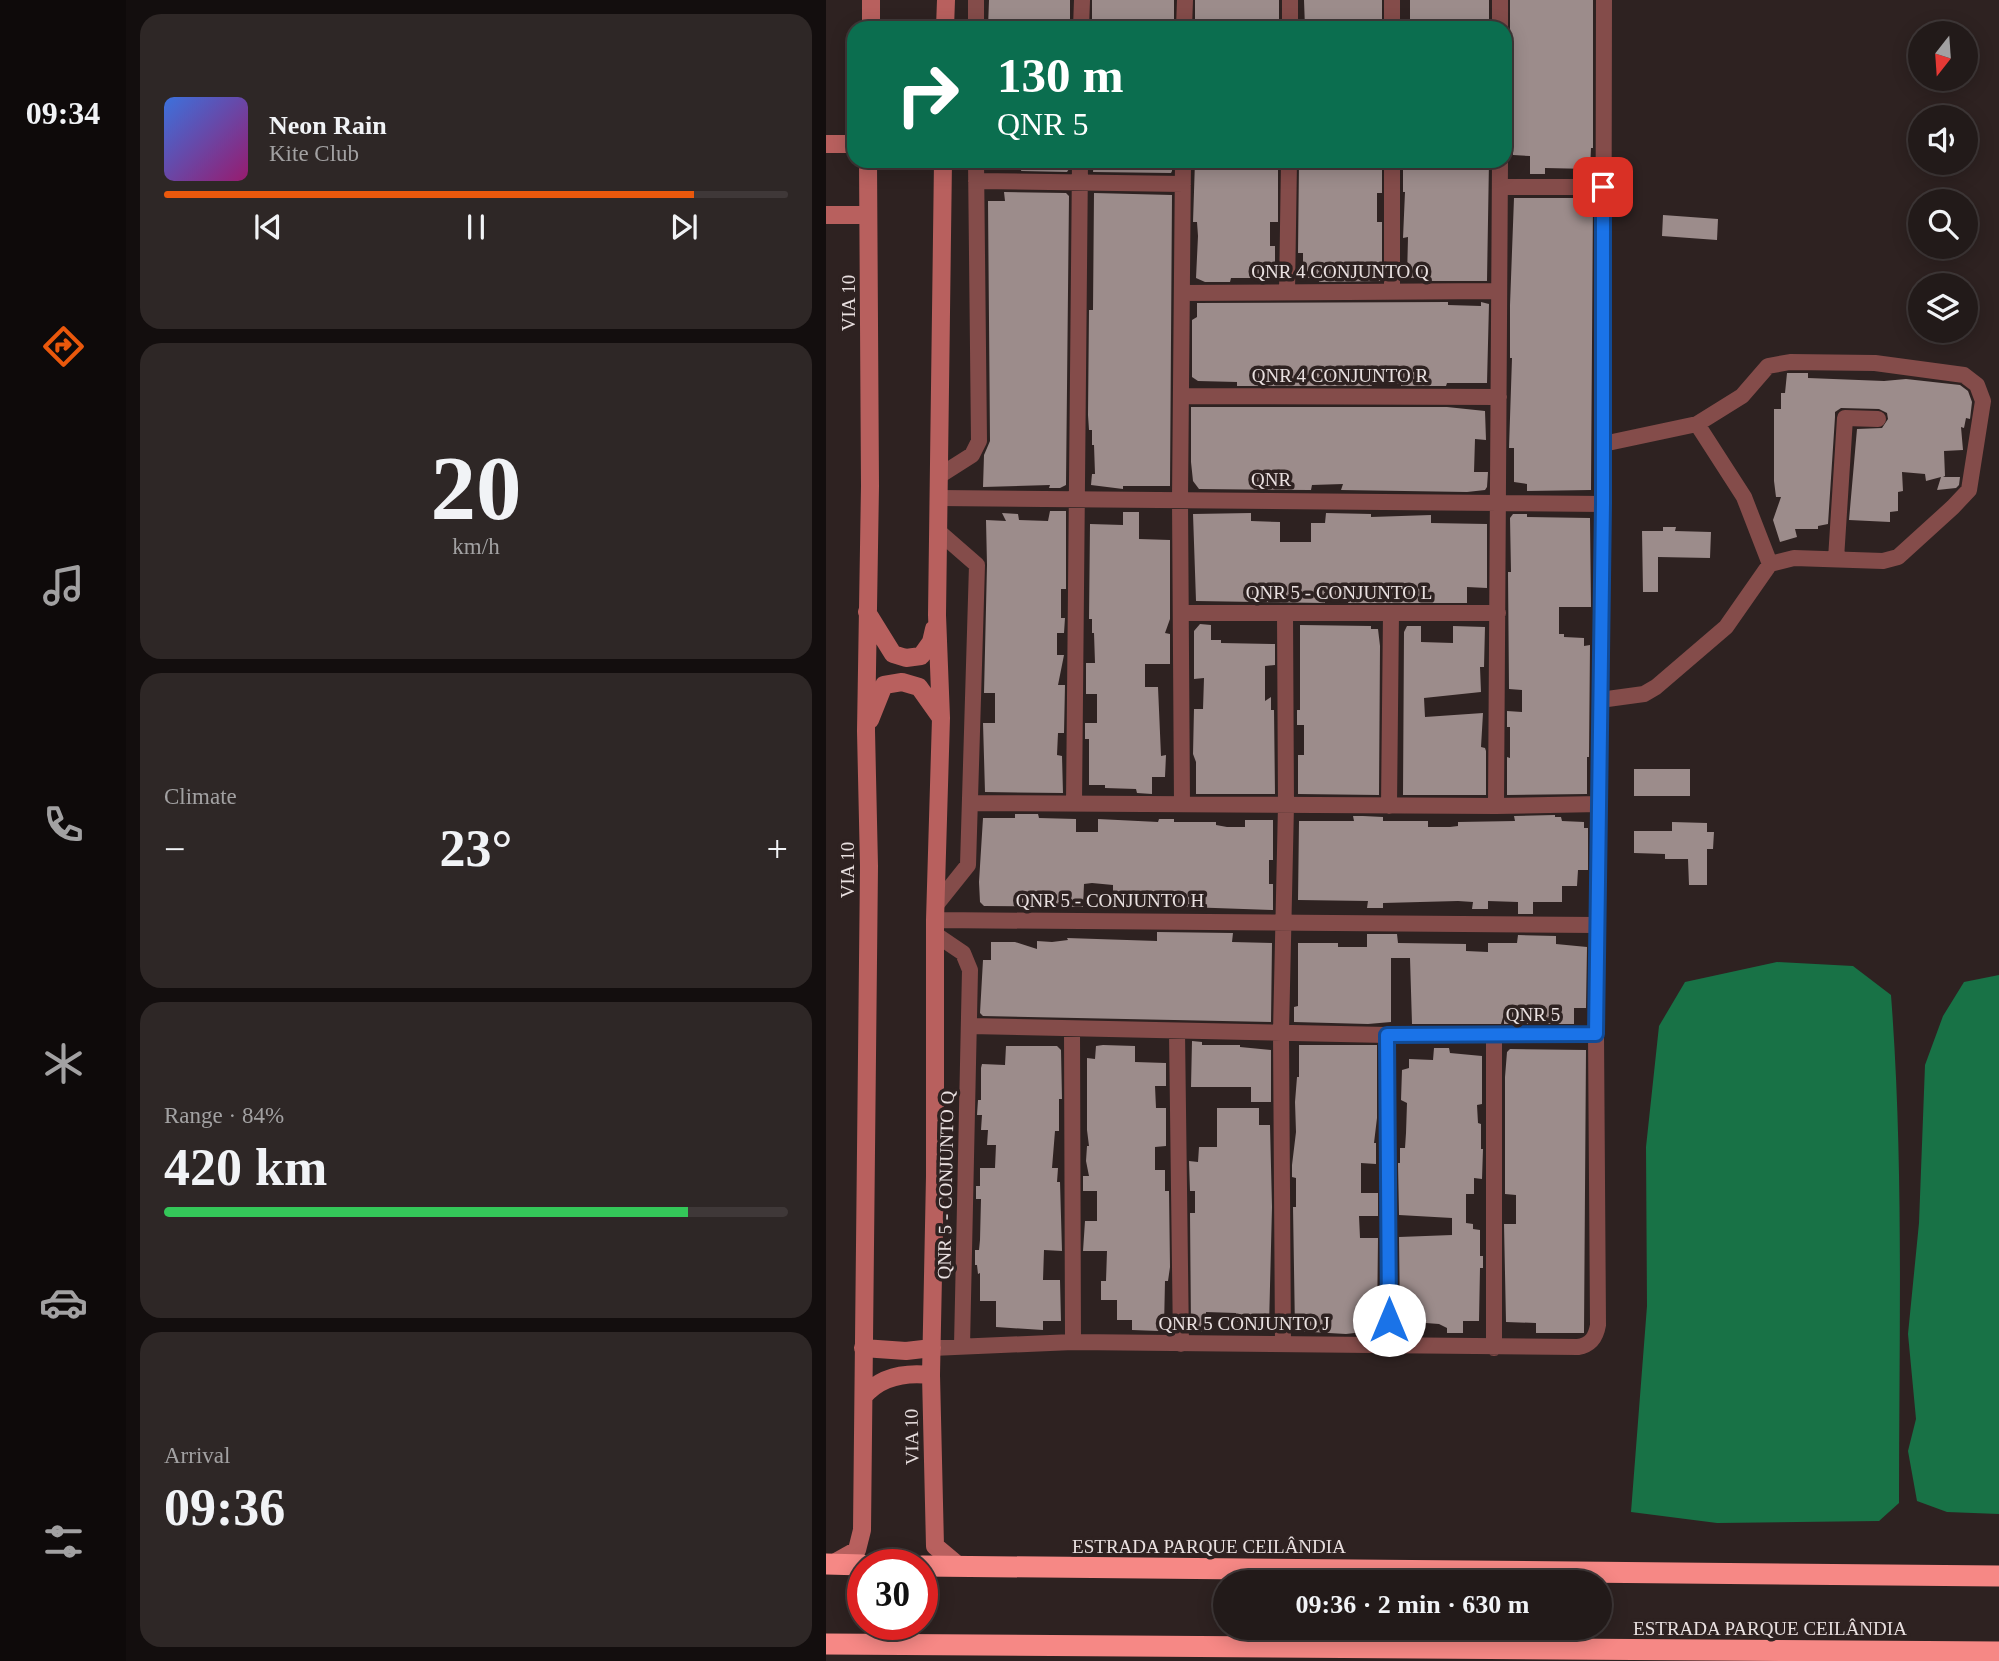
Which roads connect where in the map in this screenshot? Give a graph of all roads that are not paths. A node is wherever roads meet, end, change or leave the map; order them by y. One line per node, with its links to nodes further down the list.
1 (872, 0): 10 (main road)
2 (946, 0): 11 (main road)
3 (976, 0): 12 (street)
4 (1082, 0): 13 (street)
5 (1185, 0): 14 (street)
6 (1290, 0): 15 (street)
7 (1392, 0): 16 (street)
8 (1500, 0): 17 (street)
9 (1604, 0): 32 (street)
10 (871, 21)
11 (945, 21)
12 (976, 21)
13 (1082, 21)
14 (1184, 21)
15 (1290, 21)
16 (1392, 21)
17 (1500, 21)
18 (826, 144): 19 (main road)
19 (847, 144)
20 (868, 168): 34 (main road, VIA 10)
21 (943, 168): 44 (main road, VIA 10)
22 (976, 168): 28 (street)
23 (1080, 168): 29 (street)
24 (1183, 168): 30 (street)
25 (1289, 168): 36 (street)
26 (1392, 168): 37 (street)
27 (1500, 168): 31 (street)
28 (976, 181): 29 (street); 44 (street)
29 (1080, 184): 30 (street); 46 (street)
30 (1183, 184): 38 (street)
31 (1500, 187): 32 (street); 35 (street)
32 (1603, 187): 43 (street)
33 (826, 215): 34 (main road)
34 (868, 215): 53 (main road, VIA 10)
35 (1499, 291): 37 (street, QNR 4 CONJUNTO Q); 40 (street)
36 (1287, 292): 37 (street, QNR 4 CONJUNTO Q); 38 (street, QNR 4 CONJUNTO Q)
37 (1392, 292)
38 (1182, 293): 39 (street)
39 (1181, 396): 40 (street, QNR 4 CONJUNTO R); 47 (street)
40 (1499, 397): 48 (street)
41 (1878, 419): 51 (street)
42 (1697, 424): 43 (street); 51 (street); 52 (street)
43 (1603, 444): 49 (street)
44 (939, 477): 45 (main road, VIA 10)
45 (939, 498): 46 (street, QNR); 50 (main road, VIA 10)
46 (1078, 499): 47 (street, QNR); 63 (street)
47 (1180, 500): 48 (street, QNR); 54 (street)
48 (1498, 501): 49 (street, QNR); 57 (street)
49 (1603, 504): 59 (street)
50 (938, 531): 58 (main road, VIA 10); 62 (street)
51 (1836, 559): 52 (street)
52 (1770, 564): 59 (street)
53 (867, 612): 58 (main road); 61 (main road, VIA 10)
54 (1181, 613): 55 (street, QNR 5 - CONJUNTO L); 64 (street)
55 (1285, 613): 56 (street, QNR 5 - CONJUNTO L); 66 (street)
56 (1391, 613): 57 (street, QNR 5 - CONJUNTO L); 67 (street)
57 (1498, 613): 68 (street)
58 (937, 615): 60 (main road, VIA 10)
59 (1600, 700): 65 (street)
60 (941, 718): 61 (main road); 69 (main road, VIA 10)
61 (866, 731): 84 (main road, VIA 10)
62 (971, 803): 63 (street); 69 (street)
63 (1074, 803): 64 (street)
64 (1182, 804): 66 (street)
65 (1599, 804): 68 (street); 71 (street)
66 (1286, 805): 67 (street); 70 (street)
67 (1389, 806): 68 (street)
68 (1496, 806)
69 (935, 920): 70 (street, QNR 5 - CONJUNTO H); 72 (street); 85 (main road, VIA 10)
70 (1284, 923): 71 (street, QNR 5 - CONJUNTO H); 75 (street)
71 (1597, 925): 76 (street)
72 (970, 1026): 73 (street, QNR 5); 82 (street, QNR 5 - CONJUNTO Q)
73 (1072, 1030): 74 (street, QNR 5); 79 (street)
74 (1177, 1032): 75 (street, QNR 5); 80 (street)
75 (1281, 1032): 77 (street, QNR 5); 81 (street)
76 (1596, 1034): 78 (street, QNR 5); 86 (street, QNR 5 CONJUNTO J)
77 (1387, 1035): 78 (street, QNR 5); 83 (street)
78 (1494, 1035): 86 (street)
79 (1073, 1342): 80 (street, QNR 5 CONJUNTO J); 82 (street, QNR 5 CONJUNTO J)
80 (1181, 1344): 81 (street, QNR 5 CONJUNTO J)
81 (1283, 1344): 83 (street, QNR 5 CONJUNTO J)
82 (962, 1346): 85 (street)
83 (1389, 1346): 86 (street, QNR 5 CONJUNTO J)
84 (863, 1348): 85 (main road); 88 (main road, VIA 10)
85 (932, 1348): 87 (main road, VIA 10)
86 (1494, 1348)
87 (931, 1375): 88 (main road); 92 (main road, VIA 10)
88 (863, 1396): 89 (main road, VIA 10)
89 (829, 1564): 90 (highway)
90 (847, 1565)
91 (938, 1566): 92 (highway, ESTRADA PARQUE CEILÂNDIA)
92 (960, 1567): 93 (highway, ESTRADA PARQUE CEILÂNDIA)
93 (1999, 1576)
94 (826, 1644): 97 (highway, ESTRADA PARQUE CEILÂNDIA)
95 (1583, 1649): 96 (highway, ESTRADA PARQUE CEILÂNDIA); 97 (highway, ESTRADA PARQUE CEILÂNDIA); 98 (street)
96 (1999, 1652)
97 (1484, 1655)
98 (1557, 1661)

